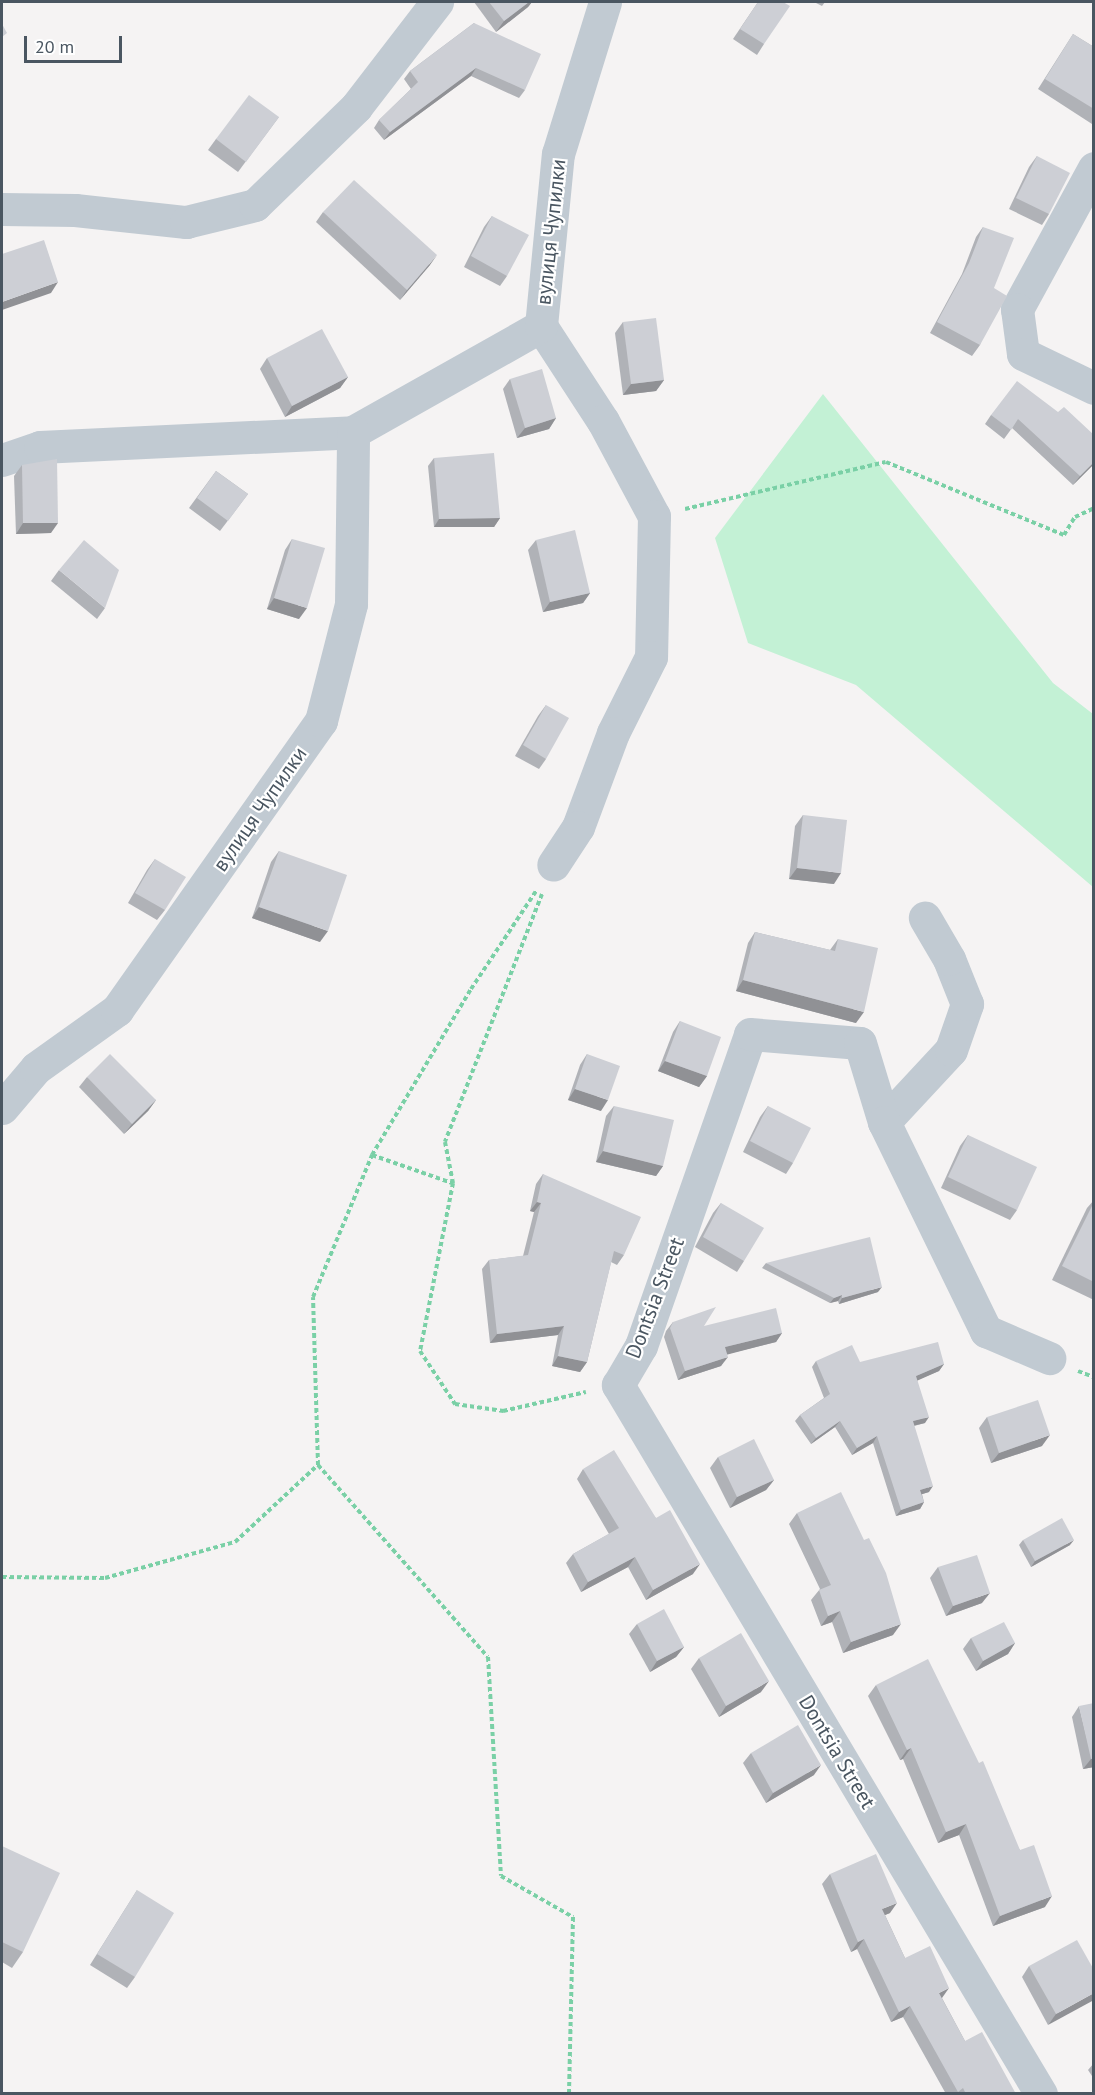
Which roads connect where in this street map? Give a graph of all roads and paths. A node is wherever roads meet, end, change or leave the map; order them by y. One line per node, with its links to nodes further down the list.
1 (437, 2): 4 (street)
2 (605, 2): 5 (street, вулиця Чупилки)
3 (1094, 168): 6 (street)
4 (2, 208)
5 (541, 326): 7 (street, вулиця Чупилки); 10 (street)
6 (1094, 388)
7 (353, 432): 8 (street, вулиця Чупилки); 13 (street, вулиця Чупилки)
8 (2, 460)
9 (1094, 508): 10 (path)
10 (654, 516): 11 (street)
11 (553, 865): 15 (path); 16 (path)
12 (925, 918): 14 (street)
13 (2, 1108)
14 (884, 1122): 17 (street, Dontsia Street); 18 (street, Dontsia Street)
15 (372, 1155): 16 (path); 19 (path)
16 (453, 1183): 18 (path)
17 (1049, 1359)
18 (618, 1385): 22 (street, Dontsia Street)
19 (318, 1465): 20 (path); 21 (path)
20 (2, 1577)
21 (569, 2094)
22 (1041, 2094)

